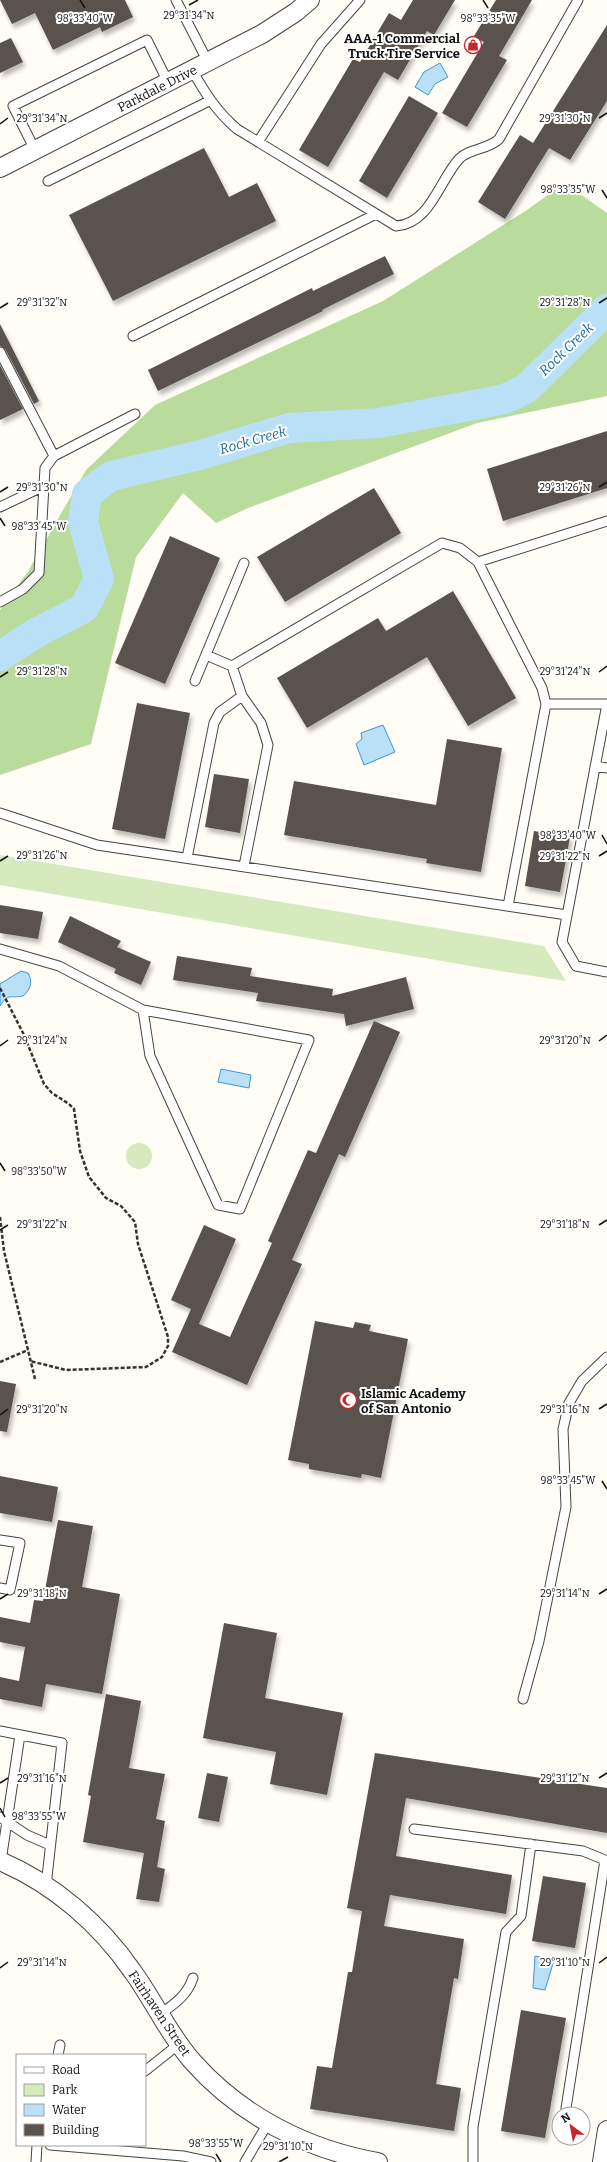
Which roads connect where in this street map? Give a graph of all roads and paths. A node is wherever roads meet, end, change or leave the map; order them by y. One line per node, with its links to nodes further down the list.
1 (176, 0): 5 (lane)
2 (310, 0): 5 (street, Parkdale Drive)
3 (360, 0): 9 (lane)
4 (578, 0): 13 (lane)
5 (208, 62): 6 (street, Parkdale Drive)
6 (192, 70): 7 (street, Parkdale Drive); 8 (lane)
7 (168, 82): 10 (street, Parkdale Drive); 10 (lane)
8 (209, 101): 9 (lane); 12 (lane)
9 (258, 142): 13 (lane)
10 (35, 150): 11 (street, Parkdale Drive)
11 (2, 163)
12 (48, 181)
13 (376, 214): 14 (lane)
14 (133, 336)
15 (0, 352): 17 (lane)
16 (135, 414): 17 (lane)
17 (54, 456): 18 (lane)
18 (44, 486): 19 (lane); 23 (lane)
19 (0, 507)
20 (607, 521): 21 (lane)
21 (478, 562): 25 (lane); 28 (lane)
22 (244, 563): 24 (lane)
23 (0, 602)
24 (206, 655): 25 (lane); 26 (lane)
25 (232, 666): 27 (lane)
26 (195, 681)
27 (242, 696): 33 (lane); 34 (lane)
28 (546, 704): 29 (lane); 35 (lane)
29 (607, 704): 30 (lane)
30 (595, 766): 31 (lane); 36 (lane)
31 (607, 768)
32 (0, 814): 33 (lane)
33 (187, 858): 34 (lane)
34 (244, 866): 35 (lane)
35 (508, 906): 36 (lane)
36 (567, 915): 38 (lane)
37 (0, 949): 40 (lane)
38 (607, 972)
39 (0, 988): 44 (path)
40 (143, 1010): 40 (lane)
41 (0, 1216): 42 (path)
42 (28, 1350): 44 (path); 45 (path)
43 (607, 1357): 49 (lane)
44 (30, 1361): 46 (path)
45 (0, 1362)
46 (35, 1379)
47 (0, 1540): 48 (lane)
48 (0, 1588)
49 (523, 1699)
50 (0, 1731): 51 (lane)
51 (20, 1735): 52 (lane); 55 (lane)
52 (4, 1819): 55 (lane); 56 (lane)
53 (414, 1829): 54 (lane)
54 (531, 1844): 57 (lane); 75 (lane)
55 (50, 1846): 58 (lane)
56 (0, 1861): 58 (street, Fairhaven Street)
57 (606, 1861): 65 (lane)
58 (46, 1886): 60 (street, Fairhaven Street)
59 (193, 1978): 60 (lane)
60 (159, 2015): 61 (street, Fairhaven Street)
61 (179, 2044): 64 (lane); 66 (street, Fairhaven Street)
62 (60, 2045): 63 (lane)
63 (58, 2054)
64 (146, 2070)
65 (566, 2106)
66 (268, 2123): 73 (lane); 74 (street, Fairhaven Street)
67 (607, 2130): 76 (street)
68 (37, 2146): 71 (lane)
69 (57, 2146): 70 (lane)
70 (111, 2147): 72 (lane)
71 (36, 2162)
72 (211, 2162)
73 (245, 2162)
74 (378, 2162)
75 (472, 2162)
76 (602, 2162)

